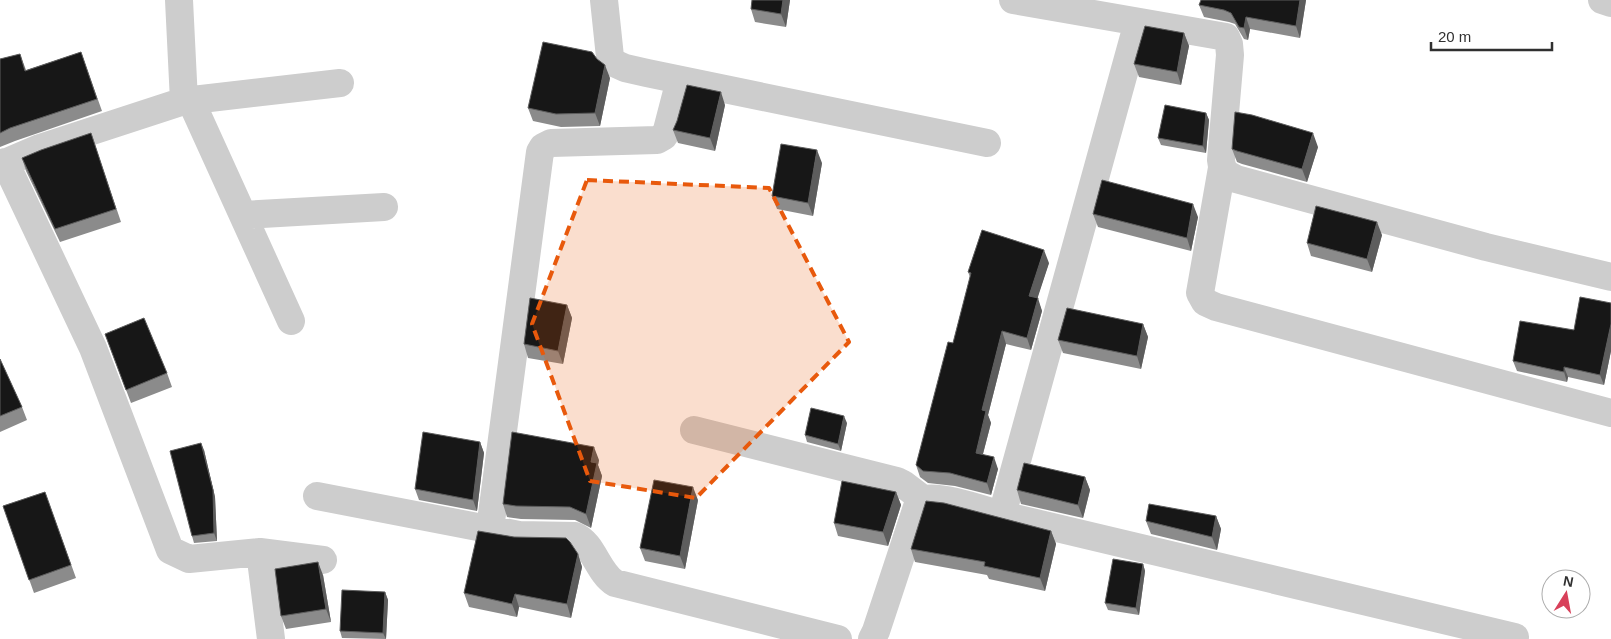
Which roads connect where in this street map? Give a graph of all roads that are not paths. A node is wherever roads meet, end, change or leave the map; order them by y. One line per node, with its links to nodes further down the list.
1 (179, 0): 9 (street)
2 (604, 0): 7 (street)
3 (1013, 0): 6 (street)
4 (1602, 0): 5 (street)
5 (1611, 3)
6 (1138, 22): 12 (street); 21 (street)
7 (680, 80): 10 (street); 22 (street)
8 (340, 83): 9 (street)
9 (187, 101): 11 (street); 14 (street)
10 (987, 143)
11 (2, 163): 23 (street)
12 (1222, 168): 15 (street); 17 (street)
13 (384, 207): 14 (street)
14 (243, 215): 16 (street)
15 (1611, 277)
16 (291, 320)
17 (1611, 413)
18 (694, 430): 20 (street)
19 (317, 496): 22 (street)
20 (924, 500): 21 (street); 28 (street)
21 (1002, 515): 25 (street)
22 (490, 529): 27 (street)
23 (260, 552): 24 (street); 26 (street)
24 (323, 560)
25 (1515, 637)
26 (271, 639)
27 (838, 639)
28 (872, 639)

